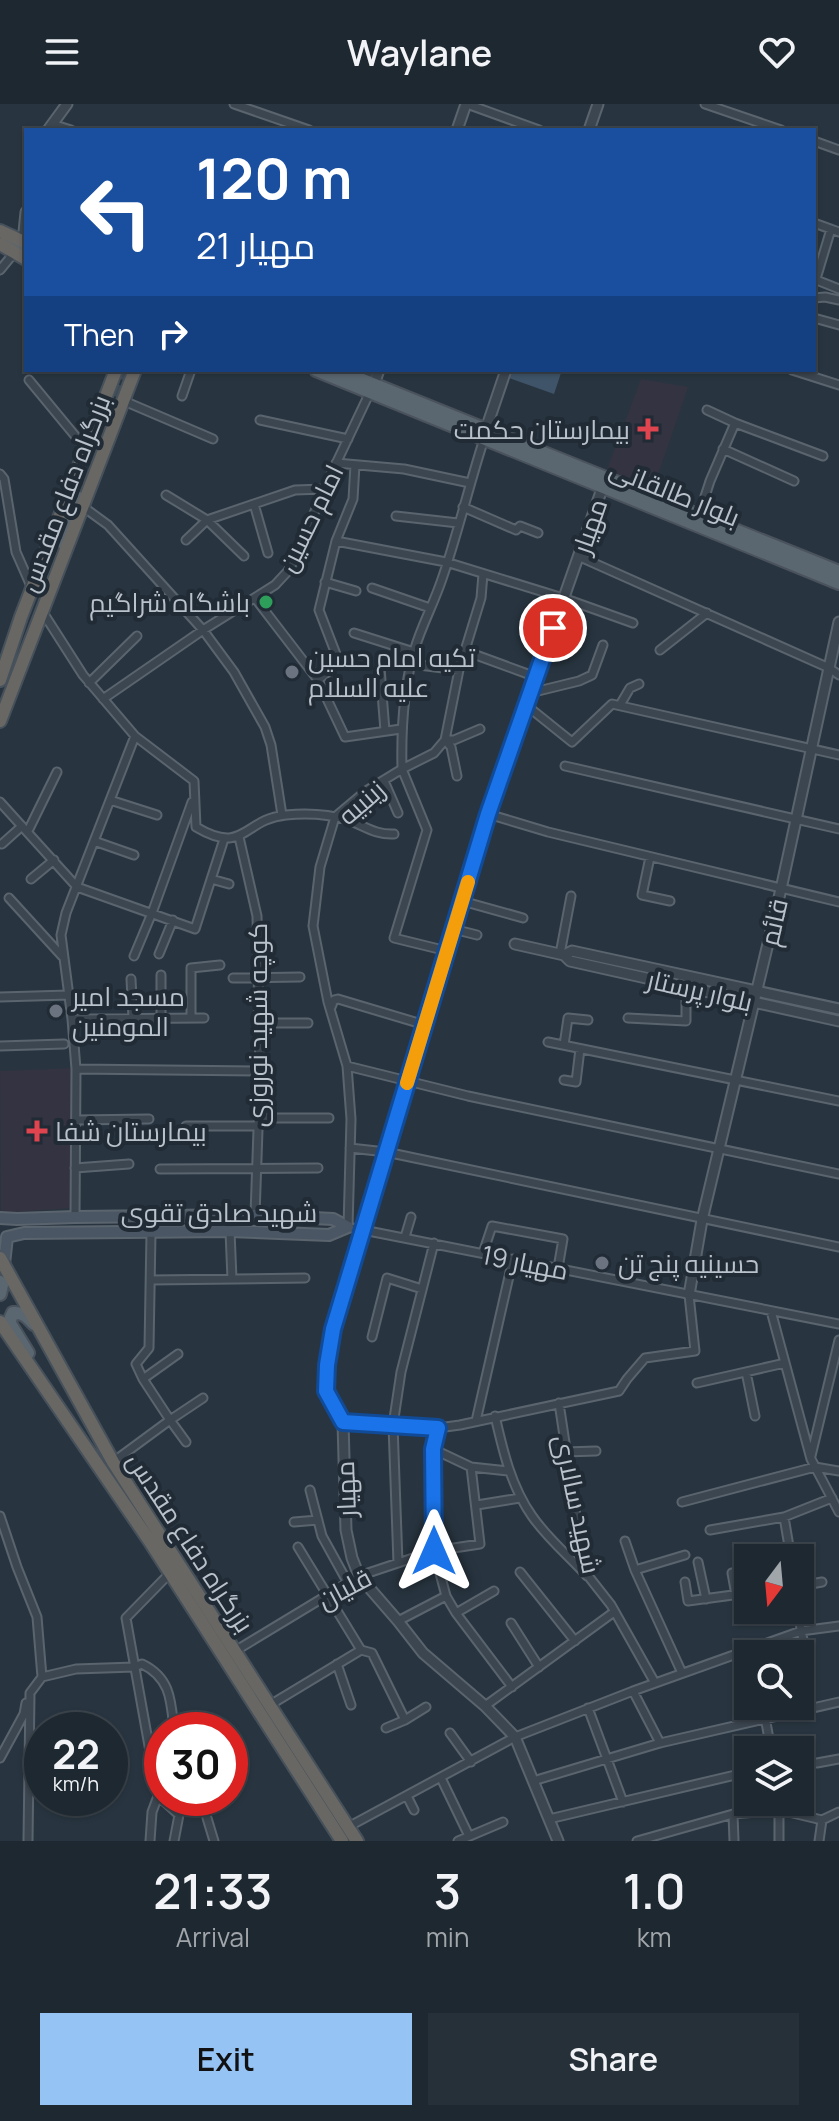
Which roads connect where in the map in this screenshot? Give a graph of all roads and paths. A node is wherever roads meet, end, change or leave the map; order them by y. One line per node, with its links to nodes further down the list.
1 (67, 104): 6 (street)
2 (234, 104): 7 (street)
3 (466, 104): 8 (street); 9 (street)
4 (598, 104): 10 (street)
5 (705, 104): 11 (street)
6 (50, 127)
7 (303, 128)
8 (458, 128)
9 (534, 128)
10 (590, 128)
11 (775, 128)
12 (816, 142): 13 (street)
13 (839, 150)
14 (816, 224): 15 (street)
15 (835, 230): 19 (street)
16 (1, 236): 17 (highway)
17 (23, 250): 18 (street)
18 (0, 270)
19 (816, 277)
20 (816, 279): 21 (street)
21 (839, 289)
22 (816, 298): 23 (street)
23 (839, 300)
24 (816, 319): 25 (street)
25 (839, 325)
26 (190, 372): 37 (street)
27 (322, 372): 36 (main road, بلوار طالقانی)
28 (344, 372): 29 (street); 36 (main road, بلوار طالقانی)
29 (369, 372)
30 (378, 372): 36 (street)
31 (505, 372): 42 (street)
32 (798, 372): 35 (street)
33 (125, 373): 38 (highway, بزرگراه دفاع مقدس); 45 (highway, بزرگراه دفاع مقدس)
34 (29, 380): 45 (street)
35 (839, 385)
36 (369, 389): 42 (main road, بلوار طالقانی); 44 (street, امام حسین)
37 (182, 396)
38 (124, 401): 43 (street); 57 (highway, بزرگراه دفاع مقدس)
39 (707, 410): 41 (street)
40 (260, 420): 44 (street)
41 (735, 423): 46 (street); 47 (street)
42 (485, 434): 50 (main road, بلوار طالقانی); 53 (street, زینبیه)
43 (213, 439)
44 (348, 439): 48 (street, امام حسین)
45 (86, 449): 76 (highway, بزرگراه دفاع مقدس)
46 (723, 449): 52 (street); 60 (street)
47 (823, 456)
48 (336, 463): 49 (street); 55 (street, امام حسین)
49 (355, 465): 53 (street); 66 (street)
50 (565, 465): 54 (main road, بلوار طالقانی); 60 (main road, بلوار طالقانی)
51 (0, 474): 76 (street)
52 (794, 481)
53 (470, 483): 59 (street, زینبیه)
54 (603, 486): 69 (street, مهیار); 74 (main road, بلوار طالقانی)
55 (324, 489): 58 (street); 78 (street, امام حسین)
56 (166, 495): 62 (street)
57 (81, 502): 81 (highway, بزرگراه دفاع مقدس); 85 (street)
58 (254, 504): 62 (street); 67 (street)
59 (463, 507): 63 (street, زینبیه); 64 (street)
60 (699, 515): 71 (main road, بلوار طالقانی)
61 (396, 516): 63 (street)
62 (207, 520): 65 (street); 68 (street)
63 (458, 523): 70 (street, زینبیه)
64 (538, 533)
65 (186, 540)
66 (336, 541): 70 (street); 73 (street)
67 (268, 553)
68 (244, 556)
69 (578, 556): 79 (street, مهیار); 82 (street)
70 (446, 562): 72 (street); 80 (street, زینبیه)
71 (839, 572)
72 (483, 574): 79 (street); 90 (street)
73 (325, 582): 77 (street); 99 (street)
74 (839, 583)
75 (372, 588): 80 (street)
76 (32, 589): 98 (highway, بزرگراه دفاع مقدس)
77 (356, 591)
78 (255, 598): 85 (street, امام حسین); 99 (street)
79 (563, 598): 84 (street); 97 (street, مهیار)
80 (430, 608): 91 (street, زینبیه)
81 (42, 611): 100 (street); 106 (highway, بزرگراه دفاع مقدس)
82 (707, 613): 89 (street); 94 (street)
83 (839, 622): 94 (street, قائم)
84 (633, 623)
85 (203, 630): 103 (street, امام حسین); 125 (street)
86 (354, 633): 91 (street)
87 (137, 636): 100 (street)
88 (603, 645): 102 (street)
89 (660, 650)
90 (465, 651): 95 (street); 97 (street)
91 (414, 652): 92 (street, زینبیه)
92 (411, 664): 95 (street); 107 (street, زینبیه)
93 (380, 668): 109 (street)
94 (829, 668): 96 (street); 112 (street, قائم)
95 (459, 670): 111 (street)
96 (839, 675)
97 (536, 677): 102 (street, مهیار)
98 (0, 680)
99 (318, 680): 109 (street)
100 (89, 683): 103 (street)
101 (639, 684): 105 (street)
102 (530, 693): 104 (street, مهیار)
103 (103, 699): 110 (street)
104 (526, 705): 105 (street); 123 (street, مهیار)
105 (620, 705): 112 (street)
106 (0, 721)
107 (401, 729): 109 (street); 115 (street, زینبیه)
108 (480, 729): 111 (street)
109 (385, 731)
110 (135, 736): 119 (street); 120 (street)
111 (445, 740): 115 (street); 117 (street)
112 (812, 748): 113 (street); 127 (street, قائم)
113 (839, 755)
114 (565, 766): 127 (street)
115 (402, 769): 118 (street, زینبیه); 154 (street)
116 (57, 772): 128 (street)
117 (457, 776)
118 (384, 781): 122 (street); 126 (street, زینبیه)
119 (194, 796): 132 (street); 148 (street)
120 (110, 800): 124 (street); 133 (street)
121 (0, 802): 128 (street)
122 (398, 813)
123 (488, 814): 136 (street); 145 (street, مهیار)
124 (157, 815)
125 (282, 815): 126 (street); 131 (street)
126 (335, 817): 130 (street); 171 (street, زینبیه)
127 (797, 819): 129 (street); 142 (street, قائم)
128 (25, 828): 134 (street); 137 (street)
129 (839, 829)
130 (394, 834)
131 (239, 837): 132 (street); 163 (street, کوچه شهید نوروزی)
132 (224, 839): 139 (street)
133 (94, 841): 135 (street); 141 (street)
134 (2, 844)
135 (134, 855)
136 (650, 857): 142 (street); 146 (street)
137 (54, 860): 138 (street); 141 (street)
138 (31, 879)
139 (211, 879): 140 (street); 150 (street)
140 (229, 884)
141 (77, 887): 148 (street); 158 (street)
142 (781, 889): 147 (street); 166 (street, قائم)
143 (571, 896): 156 (street)
144 (9, 898): 158 (street)
145 (462, 901): 149 (street); 151 (street, مهیار)
146 (670, 901)
147 (839, 902)
148 (152, 913): 150 (street); 157 (street)
149 (523, 918)
150 (173, 920): 155 (street)
151 (453, 929): 152 (street); 154 (street, مهیار)
152 (477, 935)
153 (515, 944): 156 (street, بلوار پرستار)
154 (447, 951): 182 (street, مهیار)
155 (159, 954)
156 (562, 954): 165 (street, بلوار پرستار); 166 (street, بلوار پرستار)
157 (134, 956)
158 (63, 957): 167 (street)
159 (220, 965): 172 (street)
160 (161, 975): 174 (street)
161 (300, 977): 163 (street)
162 (233, 978): 163 (street)
163 (258, 978): 180 (street, کوچه شهید نوروزی)
164 (131, 979): 173 (street)
165 (686, 987): 169 (street, بلوار پرستار); 176 (street)
166 (757, 990): 169 (street, قائم); 170 (street, بلوار پرستار)
167 (69, 995): 168 (street); 177 (street)
168 (0, 997)
169 (754, 1002): 179 (street, بلوار پرستار); 192 (street, قائم)
170 (839, 1009)
171 (331, 1012): 182 (street); 188 (street, زینبیه)
172 (191, 1017): 174 (street); 175 (street)
173 (133, 1018): 174 (street); 177 (street)
174 (161, 1018)
175 (204, 1018)
176 (628, 1018)
177 (72, 1019): 189 (street)
178 (588, 1020): 185 (street)
179 (839, 1021)
180 (259, 1023): 181 (street); 190 (street, کوچه شهید نوروزی)
181 (308, 1023)
182 (425, 1025): 193 (street, مهیار)
183 (548, 1042): 185 (street)
184 (64, 1044): 186 (street)
185 (564, 1045): 187 (street)
186 (0, 1046)
187 (580, 1049): 191 (street); 192 (street)
188 (347, 1066): 193 (street); 201 (street, زینبیه)
189 (76, 1069): 190 (street); 197 (street)
190 (260, 1071): 198 (street, کوچه شهید نوروزی)
191 (564, 1080)
192 (734, 1080): 194 (street); 200 (street, قائم)
193 (408, 1082): 200 (street); 202 (street, مهیار)
194 (839, 1101)
195 (329, 1118): 198 (street)
196 (149, 1119): 197 (street)
197 (76, 1120): 204 (street)
198 (258, 1122): 199 (street); 205 (street, کوچه شهید نوروزی)
199 (186, 1126)
200 (719, 1147): 208 (street); 214 (street, قائم)
201 (350, 1148): 202 (street); 215 (street, زینبیه)
202 (386, 1152): 214 (street); 217 (street, مهیار)
203 (129, 1164): 204 (street)
204 (75, 1168): 210 (street)
205 (256, 1168): 206 (street); 207 (street); 209 (street, کوچه شهید نوروزی)
206 (318, 1168)
207 (160, 1169)
208 (839, 1174)
209 (255, 1215): 210 (main road, شهید صادق تقوی); 215 (main road, شهید صادق تقوی)
210 (75, 1217): 213 (main road, شهید صادق تقوی)
211 (411, 1217): 221 (street)
212 (0, 1218): 213 (main road, شهید صادق تقوی)
213 (17, 1219): 216 (main road)
214 (702, 1220): 223 (street); 234 (street, قائم)
215 (348, 1227): 217 (street, مهیار 19); 218 (main road, شهید صادق تقوی)
216 (0, 1229): 220 (main road)
217 (362, 1229): 221 (street, مهیار 19); 253 (street, مهیار)
218 (230, 1231): 219 (main road, شهید صادق تقوی); 229 (street)
219 (151, 1233): 220 (main road, شهید صادق تقوی); 230 (street)
220 (13, 1234): 226 (main road)
221 (405, 1237): 222 (street, مهیار 19)
222 (434, 1243): 224 (street, مهیار 19); 232 (street)
223 (839, 1247)
224 (483, 1253): 225 (street, مهیار 19); 227 (street)
225 (513, 1259): 227 (street, مهیار 19); 252 (street)
226 (2, 1261): 238 (highway, بزرگراه دفاع مقدس)
227 (558, 1268): 234 (street, مهیار 19)
228 (305, 1278): 229 (street)
229 (232, 1279): 230 (street)
230 (151, 1280): 244 (street)
231 (0, 1282): 233 (main road)
232 (422, 1289): 239 (street); 254 (street)
233 (0, 1294)
234 (689, 1295): 235 (street, مهیار 19); 247 (street)
235 (771, 1311): 237 (street, مهیار 19); 242 (street)
236 (0, 1322): 248 (highway, بزرگراه دفاع مقدس)
237 (839, 1324)
238 (39, 1329): 248 (main road); 261 (highway, بزرگراه دفاع مقدس)
239 (372, 1337)
240 (839, 1340): 260 (street)
241 (178, 1354): 244 (street)
242 (785, 1363): 243 (street); 260 (street)
243 (746, 1372): 245 (street); 250 (street)
244 (143, 1379): 251 (street)
245 (697, 1383)
246 (203, 1398): 251 (street)
247 (559, 1403): 249 (street); 259 (street, شهید سالاری)
248 (63, 1412): 286 (highway, بزرگراه دفاع مقدس)
249 (495, 1416): 252 (street); 264 (street)
250 (755, 1416)
251 (170, 1420): 256 (street); 261 (street)
252 (476, 1421): 255 (street)
253 (343, 1422): 254 (street); 288 (street, مهیار)
254 (393, 1425): 255 (street); 283 (street)
255 (438, 1428): 257 (street)
256 (186, 1442)
257 (433, 1449): 262 (street); 280 (street)
258 (596, 1451): 259 (street)
259 (565, 1452): 289 (street, شهید سالاری)
260 (811, 1459): 263 (street)
261 (113, 1462): 311 (highway, بزرگراه دفاع مقدس)
262 (471, 1467): 264 (street); 270 (street, قلیان)
263 (815, 1467): 265 (street); 268 (street); 269 (street)
264 (508, 1471): 267 (street)
265 (839, 1471)
266 (310, 1490): 274 (street)
267 (520, 1498): 270 (street); 289 (street)
268 (832, 1498): 271 (street); 273 (street)
269 (682, 1502)
270 (477, 1505): 280 (street, قلیان)
271 (839, 1512)
272 (0, 1516): 317 (street)
273 (784, 1517): 276 (street); 278 (street)
274 (318, 1520): 275 (street); 292 (street)
275 (294, 1522)
276 (710, 1530)
277 (625, 1541): 284 (street)
278 (789, 1544)
279 (298, 1547): 297 (street)
280 (434, 1551): 283 (street, قلیان); 298 (street)
281 (685, 1555): 284 (street)
282 (698, 1562): 299 (street)
283 (398, 1563): 288 (street, قلیان)
284 (635, 1570): 316 (street)
285 (520, 1572): 309 (street)
286 (170, 1573): 314 (street); 365 (highway, بزرگراه دفاع مقدس)
287 (732, 1573): 294 (street)
288 (359, 1576): 292 (street, قلیان); 302 (street, مهیار)
289 (589, 1577): 300 (street, شهید سالاری)
290 (685, 1582): 299 (street)
291 (822, 1582): 293 (street)
292 (348, 1583): 297 (street, قلیان)
293 (814, 1583)
294 (734, 1584)
295 (494, 1591): 301 (street)
296 (734, 1595): 299 (street)
297 (326, 1596): 310 (street); 311 (street, قلیان)
298 (446, 1596): 301 (street); 302 (street)
299 (706, 1599)
300 (614, 1612): 309 (street); 318 (street, شهید سالاری)
301 (456, 1613): 319 (street)
302 (398, 1621): 325 (street, مهیار)
303 (511, 1623): 315 (street)
304 (800, 1624): 306 (street)
305 (839, 1626): 306 (street)
306 (801, 1631): 307 (street); 308 (street)
307 (779, 1640)
308 (803, 1640)
309 (575, 1641): 315 (street)
310 (361, 1650): 313 (street); 330 (street)
311 (235, 1651): 323 (highway, بزرگراه دفاع مقدس)
312 (734, 1657): 316 (street)
313 (337, 1664): 323 (street); 324 (street)
314 (134, 1667): 317 (street); 329 (street); 332 (street)
315 (539, 1667): 319 (street)
316 (682, 1673): 318 (street)
317 (42, 1677): 321 (street)
318 (655, 1683): 320 (street)
319 (512, 1687): 325 (street)
320 (633, 1691): 328 (street); 336 (street)
321 (30, 1693): 338 (street); 361 (street)
322 (839, 1702): 327 (street)
323 (270, 1705): 358 (highway, بزرگراه دفاع مقدس)
324 (351, 1705)
325 (485, 1706): 335 (street, مهیار)
326 (426, 1707): 330 (street)
327 (814, 1707)
328 (588, 1708): 335 (street); 337 (street)
329 (172, 1712)
330 (405, 1720): 333 (street)
331 (757, 1720): 336 (street)
332 (144, 1721)
333 (386, 1728)
334 (450, 1733): 340 (street)
335 (515, 1737): 340 (street); 344 (street, مهیار)
336 (660, 1743): 337 (street)
337 (607, 1757): 344 (street); 346 (street)
338 (0, 1758)
339 (839, 1759): 341 (street)
340 (471, 1762): 343 (street)
341 (817, 1763)
342 (734, 1775): 346 (street)
343 (441, 1778): 345 (street); 359 (street)
344 (533, 1781): 355 (street, مهیار)
345 (407, 1796): 347 (street); 358 (street)
346 (623, 1802): 355 (street)
347 (414, 1810)
348 (839, 1812): 356 (street)
349 (733, 1814): 368 (street); 369 (street)
350 (152, 1816): 362 (street)
351 (179, 1816): 363 (street)
352 (780, 1816): 370 (street)
353 (810, 1816): 356 (street)
354 (207, 1818): 364 (street)
355 (549, 1819): 360 (street, مهیار)
356 (822, 1820): 371 (street)
357 (503, 1822): 359 (street)
358 (348, 1827): 366 (highway, بزرگراه دفاع مقدس)
359 (469, 1836): 367 (street)
360 (556, 1840)
361 (28, 1841)
362 (150, 1841)
363 (174, 1841)
364 (214, 1841)
365 (342, 1841)
366 (357, 1841)
367 (458, 1841)
368 (637, 1841)
369 (734, 1841)
370 (779, 1841)
371 (819, 1841)

